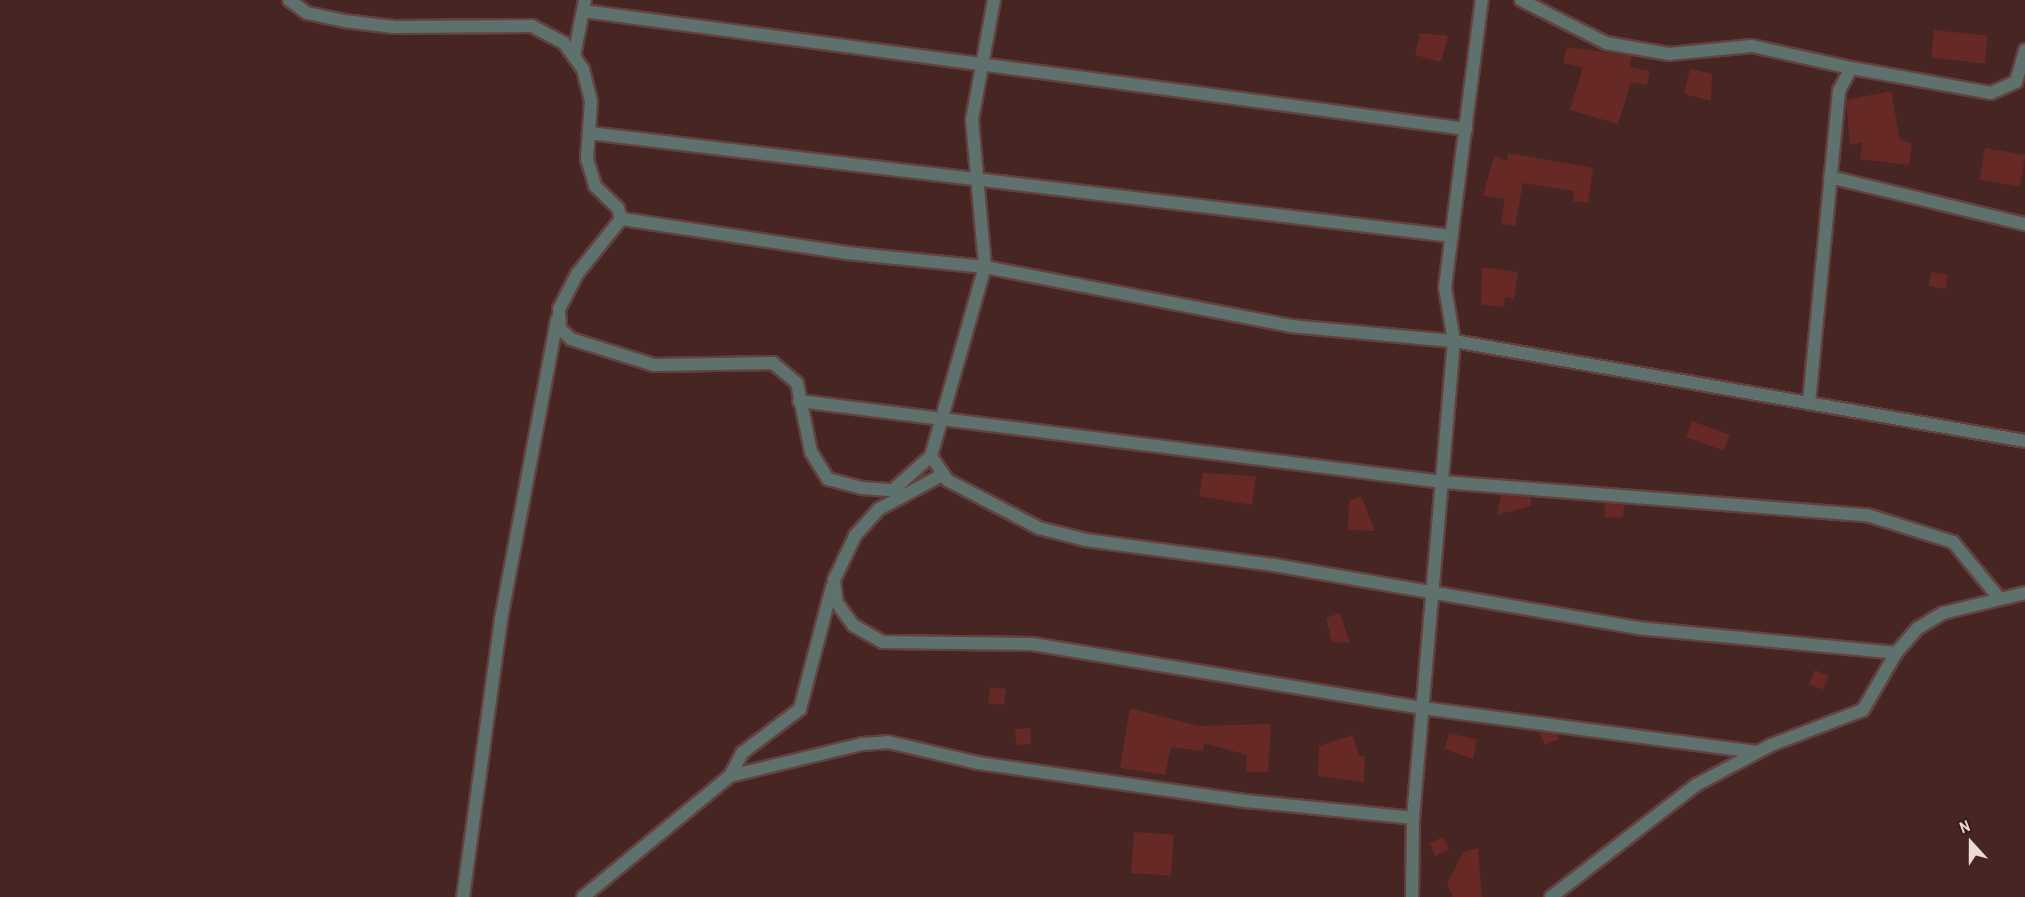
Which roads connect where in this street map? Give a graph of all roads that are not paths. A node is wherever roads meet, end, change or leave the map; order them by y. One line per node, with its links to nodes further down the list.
1 (289, 0): 7 (street)
2 (994, 0): 8 (street)
3 (1482, 0): 10 (street)
4 (1521, 0): 9 (street)
5 (584, 5): 7 (street); 8 (street)
6 (2025, 50): 9 (street)
7 (574, 56): 11 (street)
8 (982, 64): 10 (street); 13 (street)
9 (1851, 68): 12 (street)
10 (1466, 129): 16 (street)
11 (589, 134): 13 (street); 14 (street)
12 (1830, 177): 15 (street); 21 (street)
13 (980, 180): 16 (street); 17 (street)
14 (621, 219): 17 (street); 18 (street)
15 (2025, 224)
16 (1452, 236): 19 (street)
17 (985, 267): 19 (street); 22 (street)
18 (559, 309): 20 (street); 36 (street)
19 (1454, 342): 21 (street); 26 (street)
20 (799, 401): 22 (street); 24 (street)
21 (1809, 404): 23 (street)
22 (942, 419): 24 (street); 26 (street)
23 (2025, 441)
24 (931, 456): 25 (street)
25 (942, 475): 27 (street); 28 (street)
26 (1443, 482): 28 (street); 30 (street)
27 (834, 580): 32 (street); 34 (street)
28 (1435, 590): 31 (street); 32 (street)
29 (2025, 593): 30 (street)
30 (1999, 598): 31 (street)
31 (1896, 653): 33 (street)
32 (1422, 708): 33 (street); 35 (street)
33 (1756, 752): 39 (street)
34 (730, 776): 35 (street); 37 (street)
35 (1413, 818): 38 (street)
36 (463, 897)
37 (583, 897)
38 (1412, 897)
39 (1551, 897)

